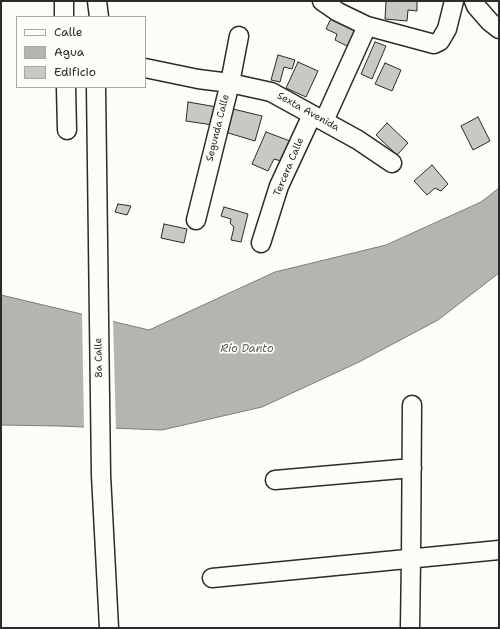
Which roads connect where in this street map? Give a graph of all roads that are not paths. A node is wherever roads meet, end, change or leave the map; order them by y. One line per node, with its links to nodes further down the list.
1 (64, 1): 6 (street)
2 (96, 1): 7 (street); 8 (street)
3 (322, 1): 9 (street)
4 (454, 1): 9 (street)
5 (474, 1): 10 (street)
6 (64, 16)
7 (95, 16)
8 (99, 16)
9 (367, 26): 16 (street, Tercera Calle)
10 (499, 29)
11 (239, 36): 13 (street, Segunda Calle)
12 (146, 68): 13 (street, Sexta Avenida)
13 (230, 83): 16 (street, Sexta Avenida); 19 (street, Segunda Calle)
14 (66, 88): 17 (street)
15 (96, 88): 27 (street, 8a Calle)
16 (318, 118): 18 (street, Sexta Avenida); 20 (street, Tercera Calle)
17 (67, 130)
18 (392, 163)
19 (196, 220)
20 (261, 243)
21 (412, 405): 22 (street)
22 (412, 468): 23 (street); 25 (street)
23 (275, 480)
24 (499, 550): 25 (street)
25 (411, 558): 26 (street); 28 (street)
26 (212, 578)
27 (109, 628)
28 (410, 628)

